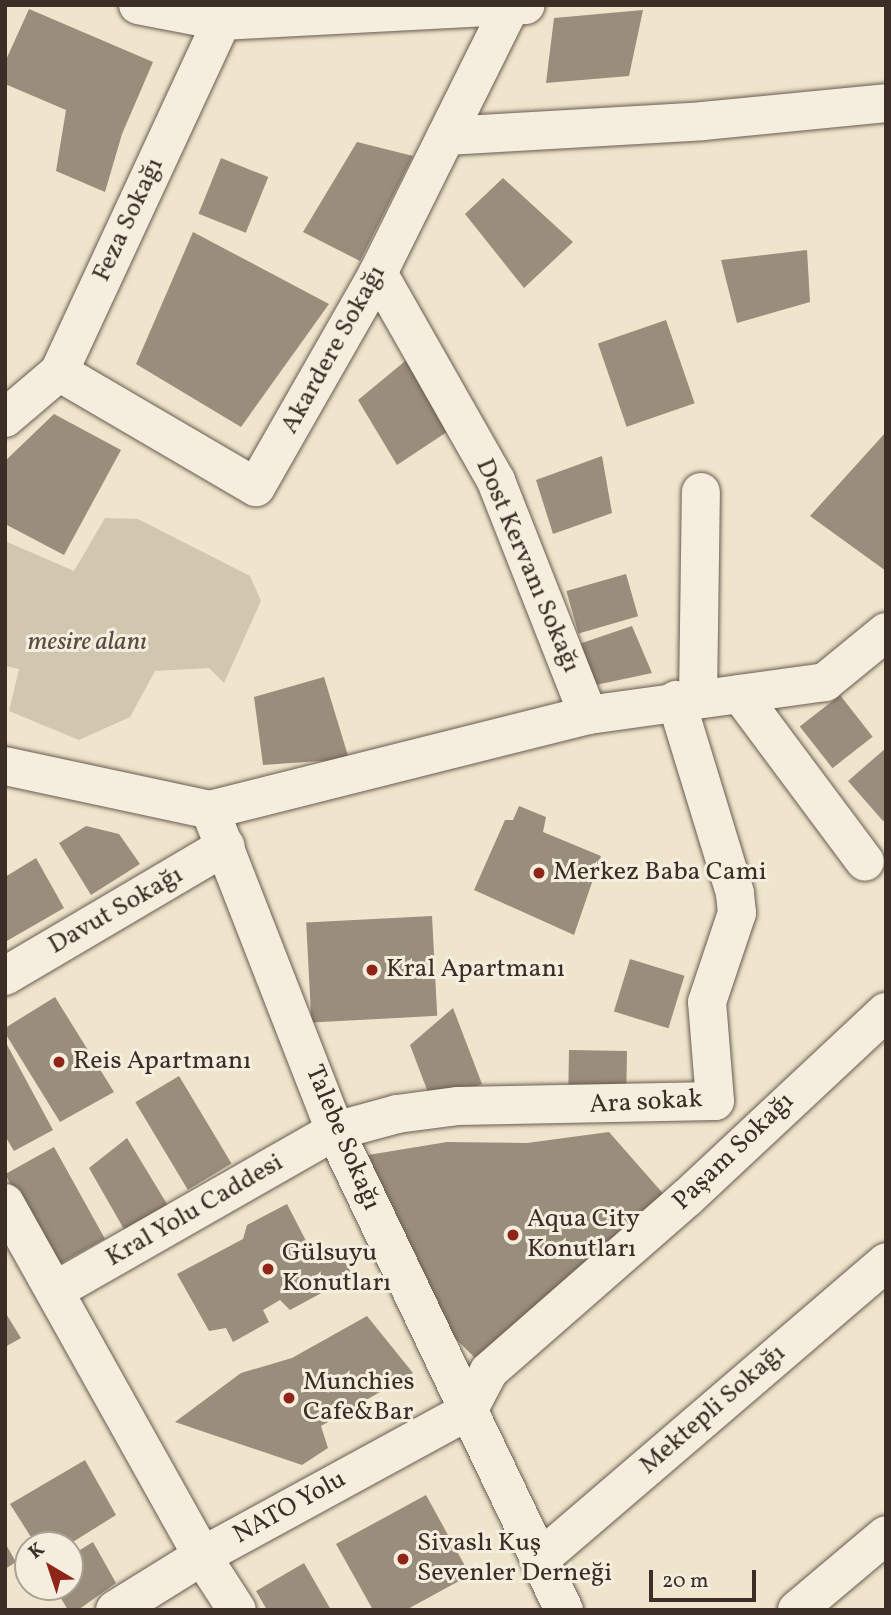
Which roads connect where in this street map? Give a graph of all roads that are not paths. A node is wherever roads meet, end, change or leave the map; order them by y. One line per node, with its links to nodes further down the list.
1 (138, 5): 3 (street)
2 (518, 6): 3 (street); 5 (street, Akardere Sokağı)
3 (225, 13): 7 (street, Feza Sokağı)
4 (886, 103): 5 (street)
5 (446, 136): 6 (street, Akardere Sokağı)
6 (378, 273): 7 (street, Akardere Sokağı); 13 (street, Dost Kervanı Sokağı)
7 (59, 372): 8 (street, Feza Sokağı)
8 (5, 418)
9 (701, 492): 12 (street, Ara sokak)
10 (886, 632): 11 (street)
11 (740, 694): 12 (street); 17 (street)
12 (687, 700): 13 (street); 20 (street, Ara sokak)
13 (588, 715): 15 (street)
14 (5, 766): 15 (street)
15 (210, 810): 16 (street, Talebe Sokağı)
16 (226, 846): 18 (street, Davut Sokağı); 21 (street, Talebe Sokağı)
17 (865, 862)
18 (5, 976)
19 (886, 1012): 22 (street, Paşam Sokağı)
20 (715, 1101): 21 (street, Ara sokak); 22 (street)
21 (335, 1131): 25 (street, Kral Yolu Caddesi); 26 (street, Talebe Sokağı)
22 (751, 1136): 26 (street, Paşam Sokağı)
23 (5, 1203): 25 (street)
24 (886, 1262): 29 (street, Mektepli Sokağı)
25 (56, 1290): 28 (street)
26 (468, 1411): 28 (street, NATO Yolu); 29 (street, Talebe Sokağı)
27 (886, 1535): 33 (street)
28 (202, 1556): 30 (street, NATO Yolu); 31 (street)
29 (540, 1559): 32 (street, Talebe Sokağı)
30 (115, 1610)
31 (237, 1610)
32 (564, 1610)
33 (797, 1610)

